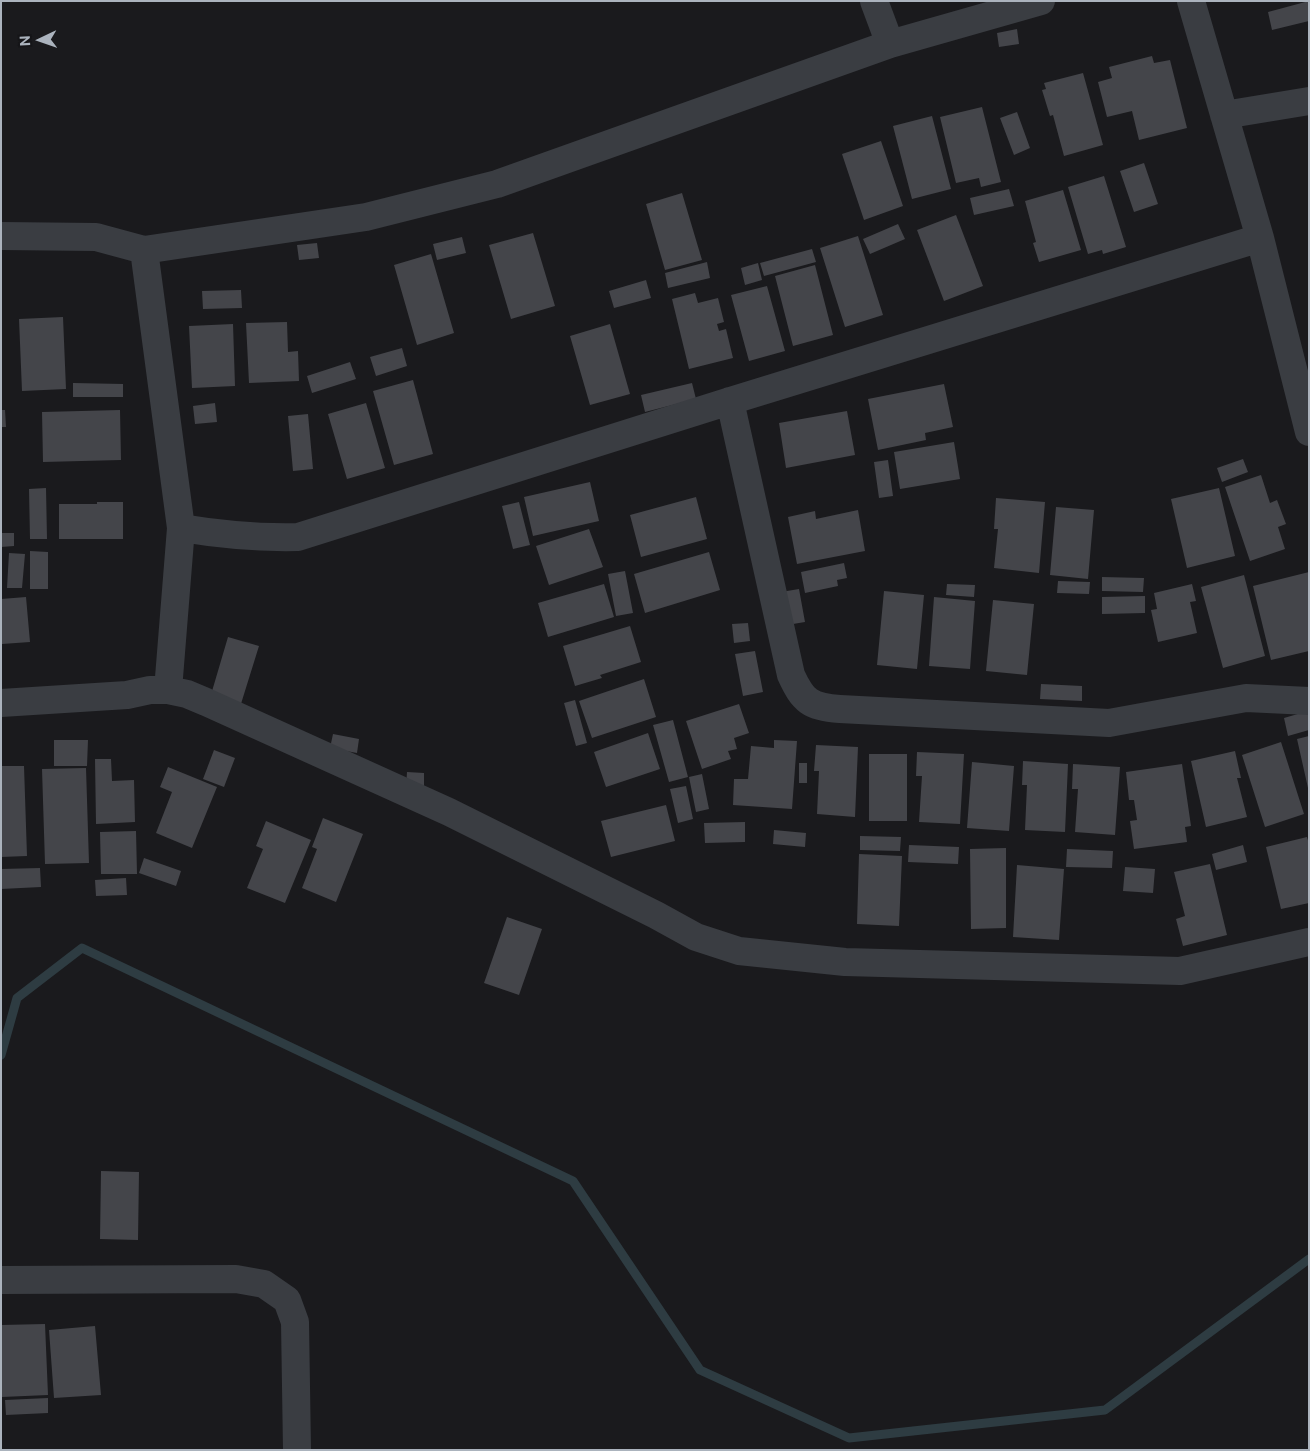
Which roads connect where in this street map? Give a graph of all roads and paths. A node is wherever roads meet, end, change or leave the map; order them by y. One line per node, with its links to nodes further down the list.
1 (874, 1): 4 (street)
2 (1041, 1): 4 (street)
3 (1192, 1): 6 (street)
4 (890, 44): 9 (street)
5 (1309, 101): 6 (street)
6 (1224, 115): 8 (street)
7 (1, 236): 9 (street)
8 (1260, 238): 10 (street); 11 (street)
9 (144, 250): 12 (street)
10 (730, 401): 12 (street); 14 (street)
11 (1309, 432)
12 (182, 528): 13 (street)
13 (168, 690): 15 (street); 16 (street)
14 (1309, 701)
15 (1, 703)
16 (1309, 942)
17 (1, 1280): 18 (street)
18 (297, 1450)

